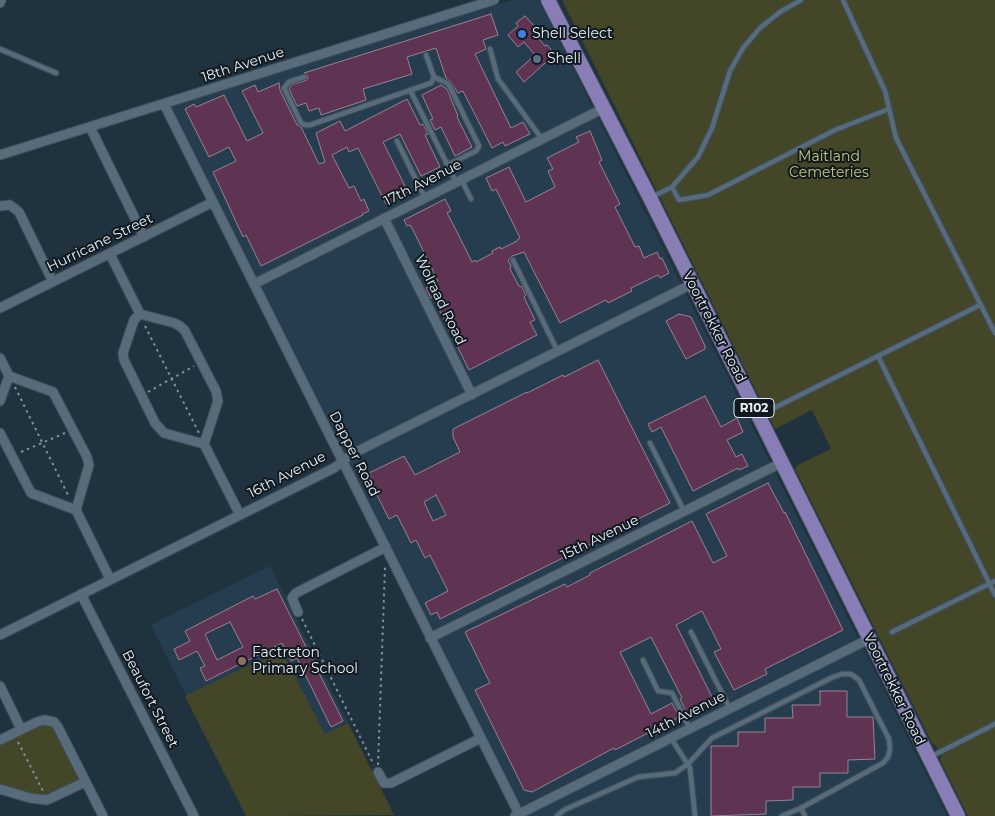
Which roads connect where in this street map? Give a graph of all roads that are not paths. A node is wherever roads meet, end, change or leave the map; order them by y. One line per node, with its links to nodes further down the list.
1 (494, 0): 12 (street, 18th Avenue)
2 (548, 0): 13 (main road, Voortrekker Road / R102)
3 (801, 0): 21 (lane)
4 (843, 0): 14 (lane)
5 (0, 49): 8 (lane)
6 (490, 49): 16 (lane)
7 (426, 54): 10 (lane)
8 (56, 72)
9 (304, 77): 11 (lane)
10 (434, 77): 11 (lane); 19 (lane)
11 (410, 90): 19 (lane)
12 (164, 104): 15 (street, 18th Avenue); 25 (street, Dapper Road)
13 (604, 108): 16 (street, 17th Avenue); 23 (main road, Voortrekker Road / R102)
14 (889, 109): 21 (lane); 34 (lane)
15 (90, 127): 18 (street, 18th Avenue); 28 (street)
16 (542, 139): 20 (street, 17th Avenue)
17 (397, 141): 22 (lane)
18 (0, 156)
19 (447, 165): 20 (lane)
20 (459, 181): 22 (street, 17th Avenue); 24 (lane)
21 (672, 187): 23 (lane)
22 (425, 198): 27 (street, 17th Avenue)
23 (650, 198): 33 (main road, Voortrekker Road / R102)
24 (471, 199)
25 (213, 202): 28 (street, Hurricane Street); 32 (street, Dapper Road)
26 (0, 206): 31 (street)
27 (384, 218): 32 (street, 17th Avenue); 42 (street, Wolraad Road)
28 (144, 237): 29 (street, Hurricane Street)
29 (110, 254): 31 (street, Hurricane Street); 36 (street)
30 (513, 260): 38 (lane)
31 (53, 282): 35 (street, Hurricane Street)
32 (254, 284): 48 (street, Dapper Road)
33 (692, 284): 38 (street, 16th Avenue); 44 (main road, Voortrekker Road / R102)
34 (980, 305): 37 (lane); 39 (lane)
35 (0, 308)
36 (140, 314): 47 (street); 47 (street)
37 (995, 333)
38 (558, 352): 42 (street, 16th Avenue)
39 (878, 356): 44 (lane); 56 (lane)
40 (0, 358): 41 (street)
41 (9, 376): 43 (street); 50 (street)
42 (472, 395): 48 (street, 16th Avenue)
43 (0, 401)
44 (758, 416): 49 (main road, Voortrekker Road / R102)
45 (0, 433): 50 (street)
46 (650, 443): 51 (lane)
47 (204, 444): 52 (street)
48 (343, 461): 52 (street, 16th Avenue); 53 (street, Dapper Road)
49 (781, 463): 51 (street, 15th Avenue); 64 (main road, Voortrekker Road / R102)
50 (76, 510): 54 (street)
51 (684, 512): 63 (street, 15th Avenue)
52 (240, 515): 54 (street, 16th Avenue)
53 (386, 547): 59 (street); 63 (street, Dapper Road)
54 (110, 580): 57 (street, 16th Avenue)
55 (995, 581): 56 (lane)
56 (990, 584): 58 (lane); 61 (lane)
57 (81, 594): 62 (street, 16th Avenue); 82 (street, Beaufort Street)
58 (995, 595)
59 (298, 612)
60 (691, 632): 67 (lane)
61 (892, 632)
62 (0, 635)
63 (430, 638): 71 (street, Dapper Road)
64 (869, 639): 67 (street, 14th Avenue); 74 (main road, Voortrekker Road / R102)
65 (643, 660): 69 (lane)
66 (0, 686): 70 (street)
67 (730, 709): 69 (street, 14th Avenue)
68 (995, 724): 74 (lane)
69 (690, 729): 72 (street, 14th Avenue)
70 (18, 731): 73 (street); 77 (street)
71 (481, 738): 76 (street); 80 (street, Dapper Road)
72 (671, 738): 75 (lane); 80 (street, 14th Avenue)
73 (0, 740)
74 (929, 758): 87 (main road, Voortrekker Road / R102)
75 (688, 764): 79 (lane); 83 (lane); 84 (lane)
76 (378, 772)
77 (86, 782): 78 (street); 81 (street)
78 (0, 789)
79 (801, 808): 85 (lane); 86 (lane)
80 (518, 815)
81 (103, 816)
82 (194, 816)
83 (557, 816)
84 (695, 816)
85 (782, 816)
86 (805, 816)
87 (958, 816)

